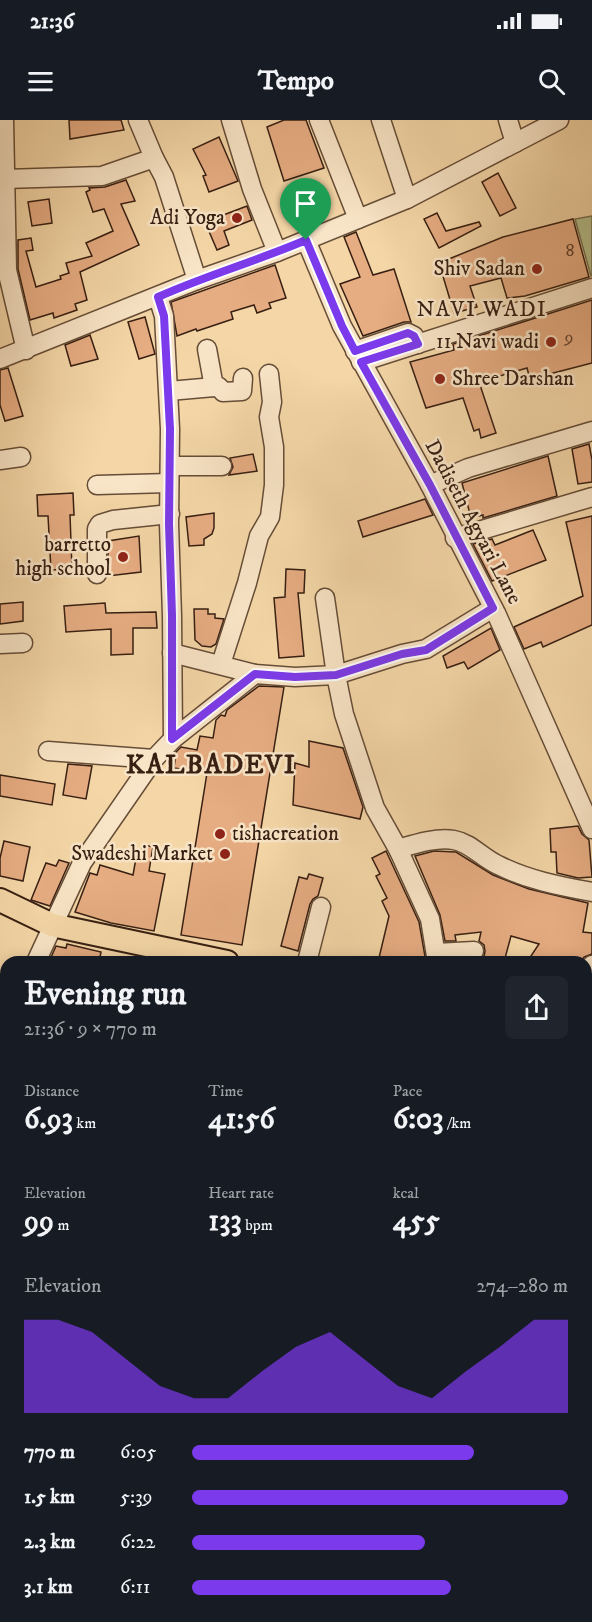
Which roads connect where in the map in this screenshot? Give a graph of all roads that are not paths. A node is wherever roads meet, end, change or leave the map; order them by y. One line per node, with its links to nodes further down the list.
1 (4, 120): 10 (street)
2 (138, 120): 9 (street)
3 (231, 120): 14 (street)
4 (319, 120): 12 (street)
5 (381, 120): 11 (street)
6 (508, 120): 8 (street)
7 (560, 120): 8 (street)
8 (516, 142): 11 (street)
9 (154, 158): 10 (street); 16 (street)
10 (5, 179): 15 (street)
11 (407, 199): 12 (street)
12 (358, 219): 13 (street)
13 (306, 240): 14 (street); 21 (street, Dadiseth Agyari Lane)
14 (277, 252): 16 (street)
15 (3, 270): 20 (street)
16 (197, 280): 18 (street)
17 (592, 288): 21 (street)
18 (158, 297): 20 (street); 26 (street)
19 (207, 349): 25 (street)
20 (26, 350): 22 (street)
21 (358, 357): 33 (street, Dadiseth Agyari Lane)
22 (0, 359)
23 (269, 374): 43 (street)
24 (243, 378): 25 (street)
25 (214, 387): 26 (street)
26 (168, 391): 31 (street)
27 (592, 431): 33 (street)
28 (21, 457): 29 (street)
29 (0, 460)
30 (222, 466): 31 (street)
31 (170, 474): 32 (street); 35 (street)
32 (97, 485)
33 (430, 485): 36 (street, Dadiseth Agyari Lane)
34 (592, 497): 36 (street)
35 (170, 514): 37 (street); 42 (street)
36 (455, 538): 39 (street, Dadiseth Agyari Lane)
37 (97, 574)
38 (325, 598): 45 (street)
39 (493, 608): 45 (street); 49 (street, Dadiseth Agyari Lane)
40 (23, 643): 41 (street)
41 (0, 644)
42 (172, 652): 43 (street); 46 (street)
43 (221, 664): 44 (street)
44 (255, 674): 45 (street); 46 (street)
45 (336, 675): 50 (street)
46 (172, 739): 48 (street)
47 (48, 751): 48 (street)
48 (154, 759): 54 (street)
49 (592, 829)
50 (398, 849): 51 (street); 59 (street)
51 (592, 892)
52 (0, 900): 54 (main road)
53 (321, 907): 58 (street)
54 (52, 925): 56 (street); 57 (main road)
55 (474, 951): 60 (street)
56 (39, 956)
57 (199, 956)
58 (309, 956)
59 (437, 956)
60 (443, 956)

